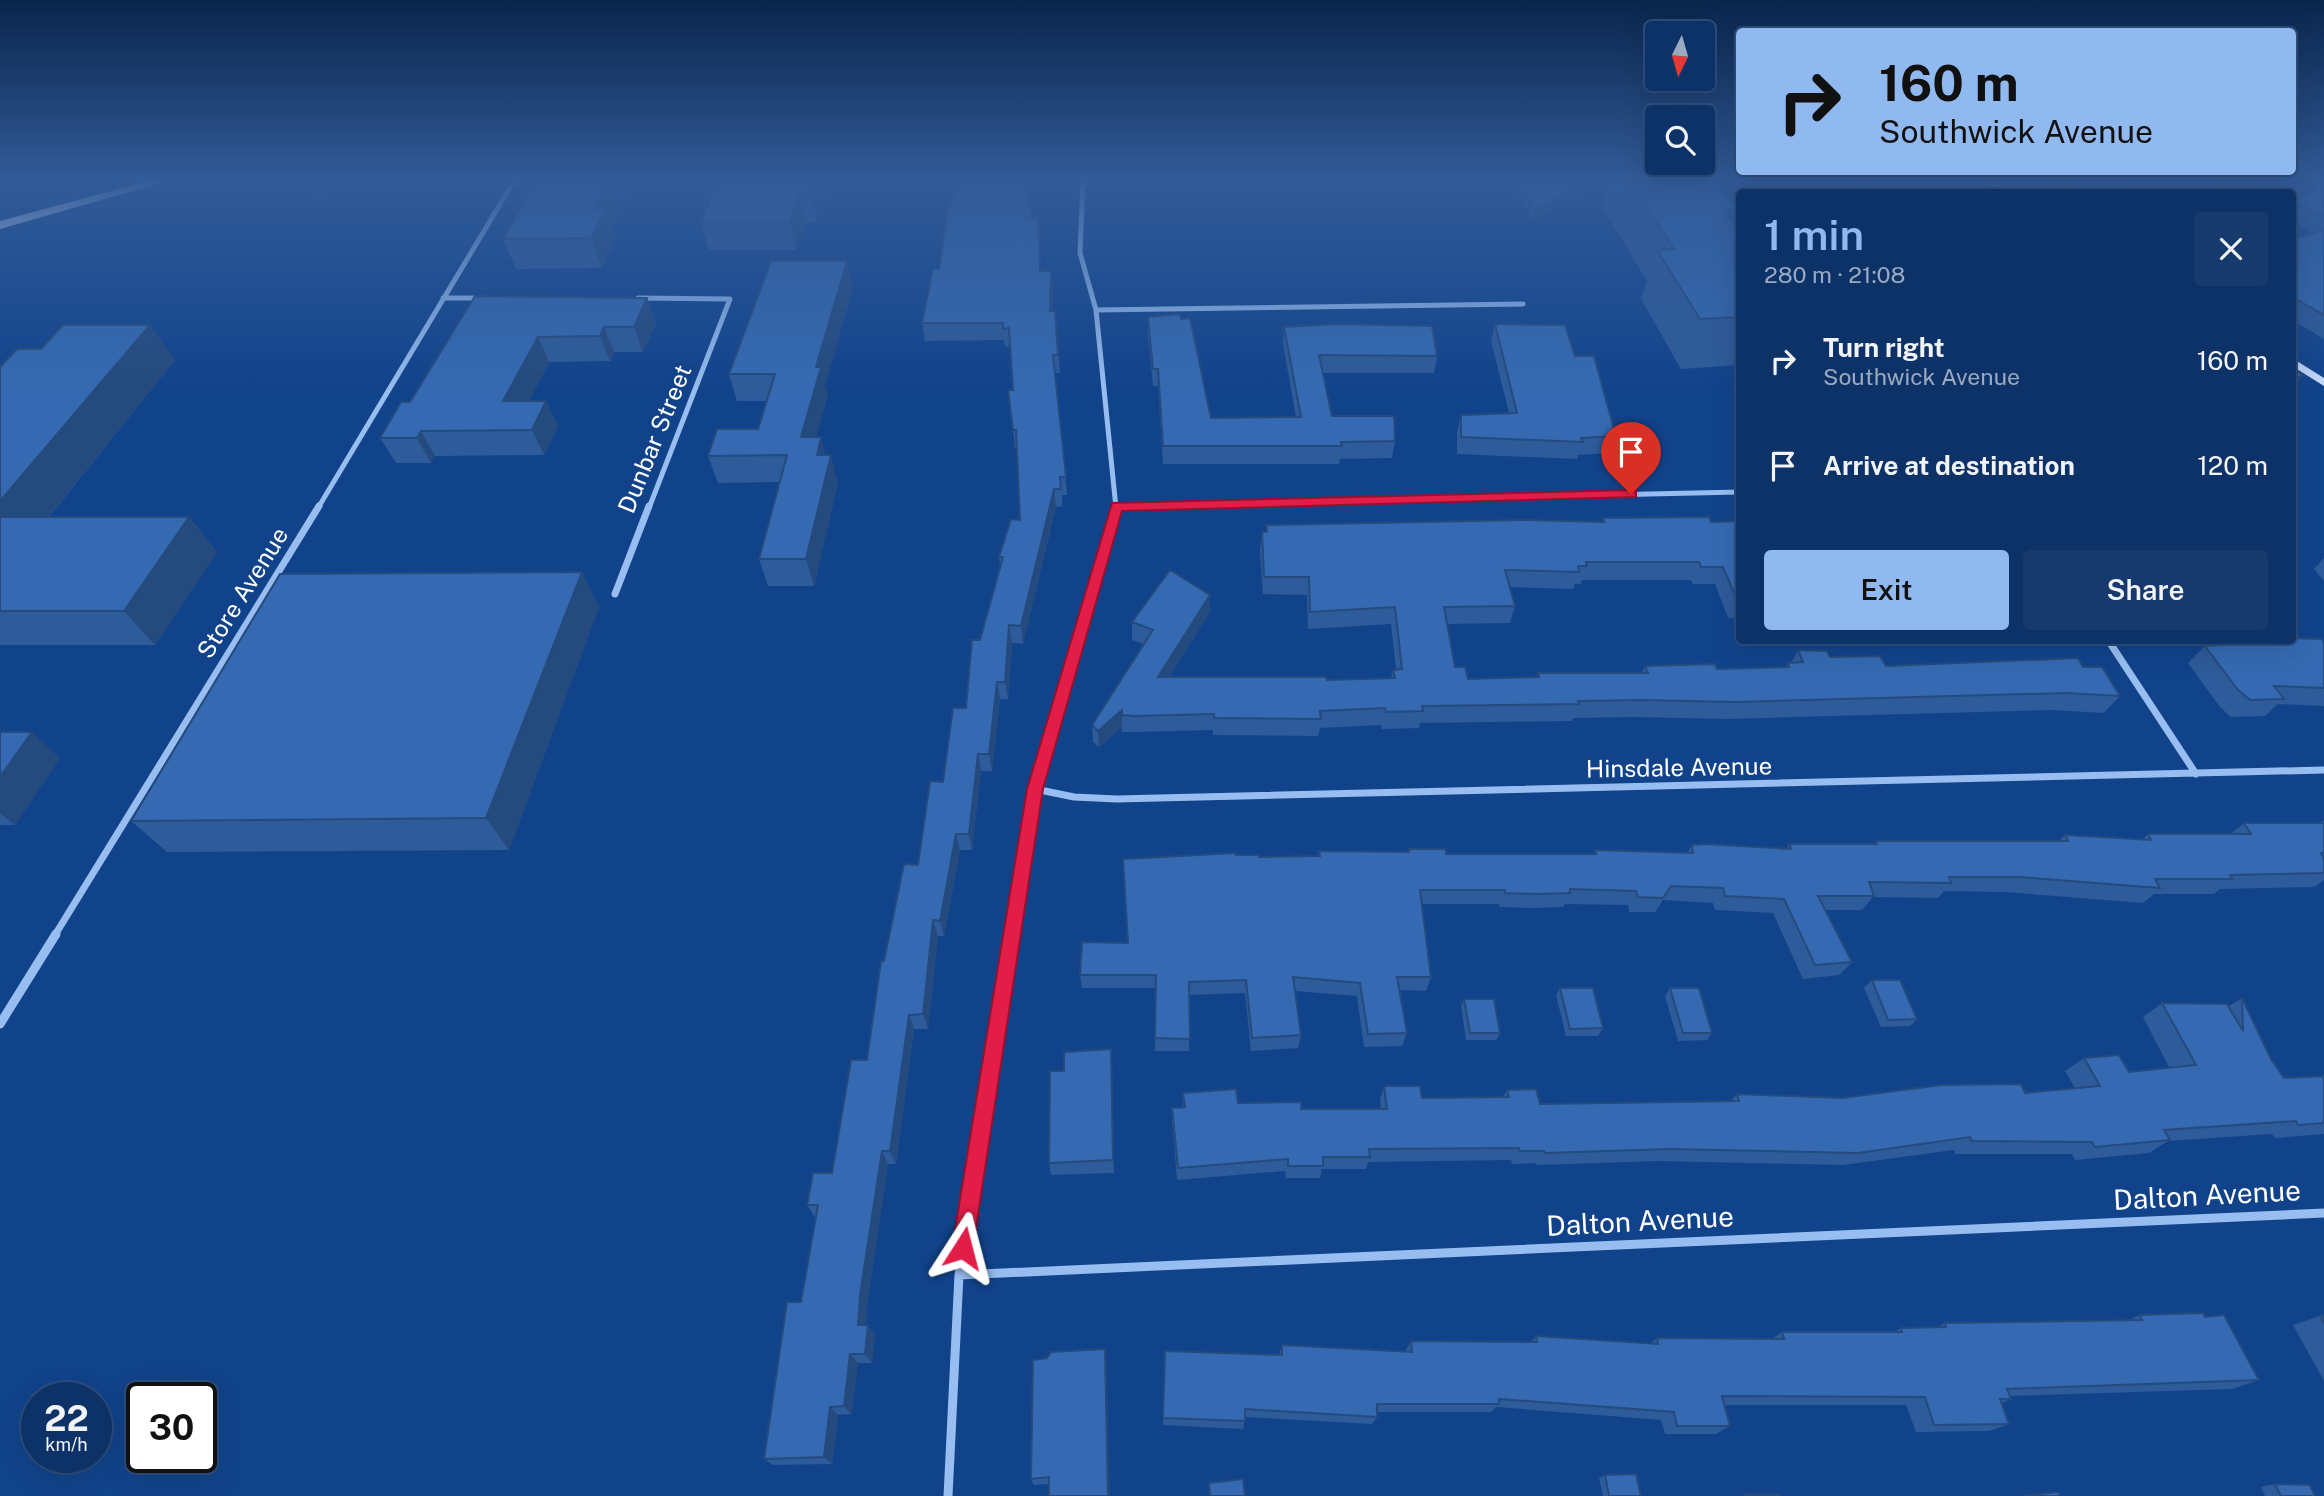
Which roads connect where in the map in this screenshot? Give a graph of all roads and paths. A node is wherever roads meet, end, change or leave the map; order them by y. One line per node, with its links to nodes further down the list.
1 (472, 251): 3 (street, Store Avenue)
2 (1080, 251): 7 (street)
3 (443, 298): 4 (street); 17 (street, Store Avenue)
4 (484, 298)
5 (631, 298): 12 (street, Dunbar Street)
6 (1523, 304): 7 (street)
7 (1096, 310): 11 (street)
8 (2296, 365): 9 (main road)
9 (2324, 383)
10 (1736, 492): 11 (street)
11 (1117, 506): 16 (street)
12 (615, 594)
13 (2111, 644): 15 (street)
14 (2324, 771): 15 (street, Hinsdale Avenue)
15 (2196, 774): 16 (street, Hinsdale Avenue)
16 (1035, 789): 19 (street)
17 (0, 1024)
18 (2324, 1213): 19 (street, Dalton Avenue)
19 (958, 1275): 20 (street)
20 (948, 1496)

